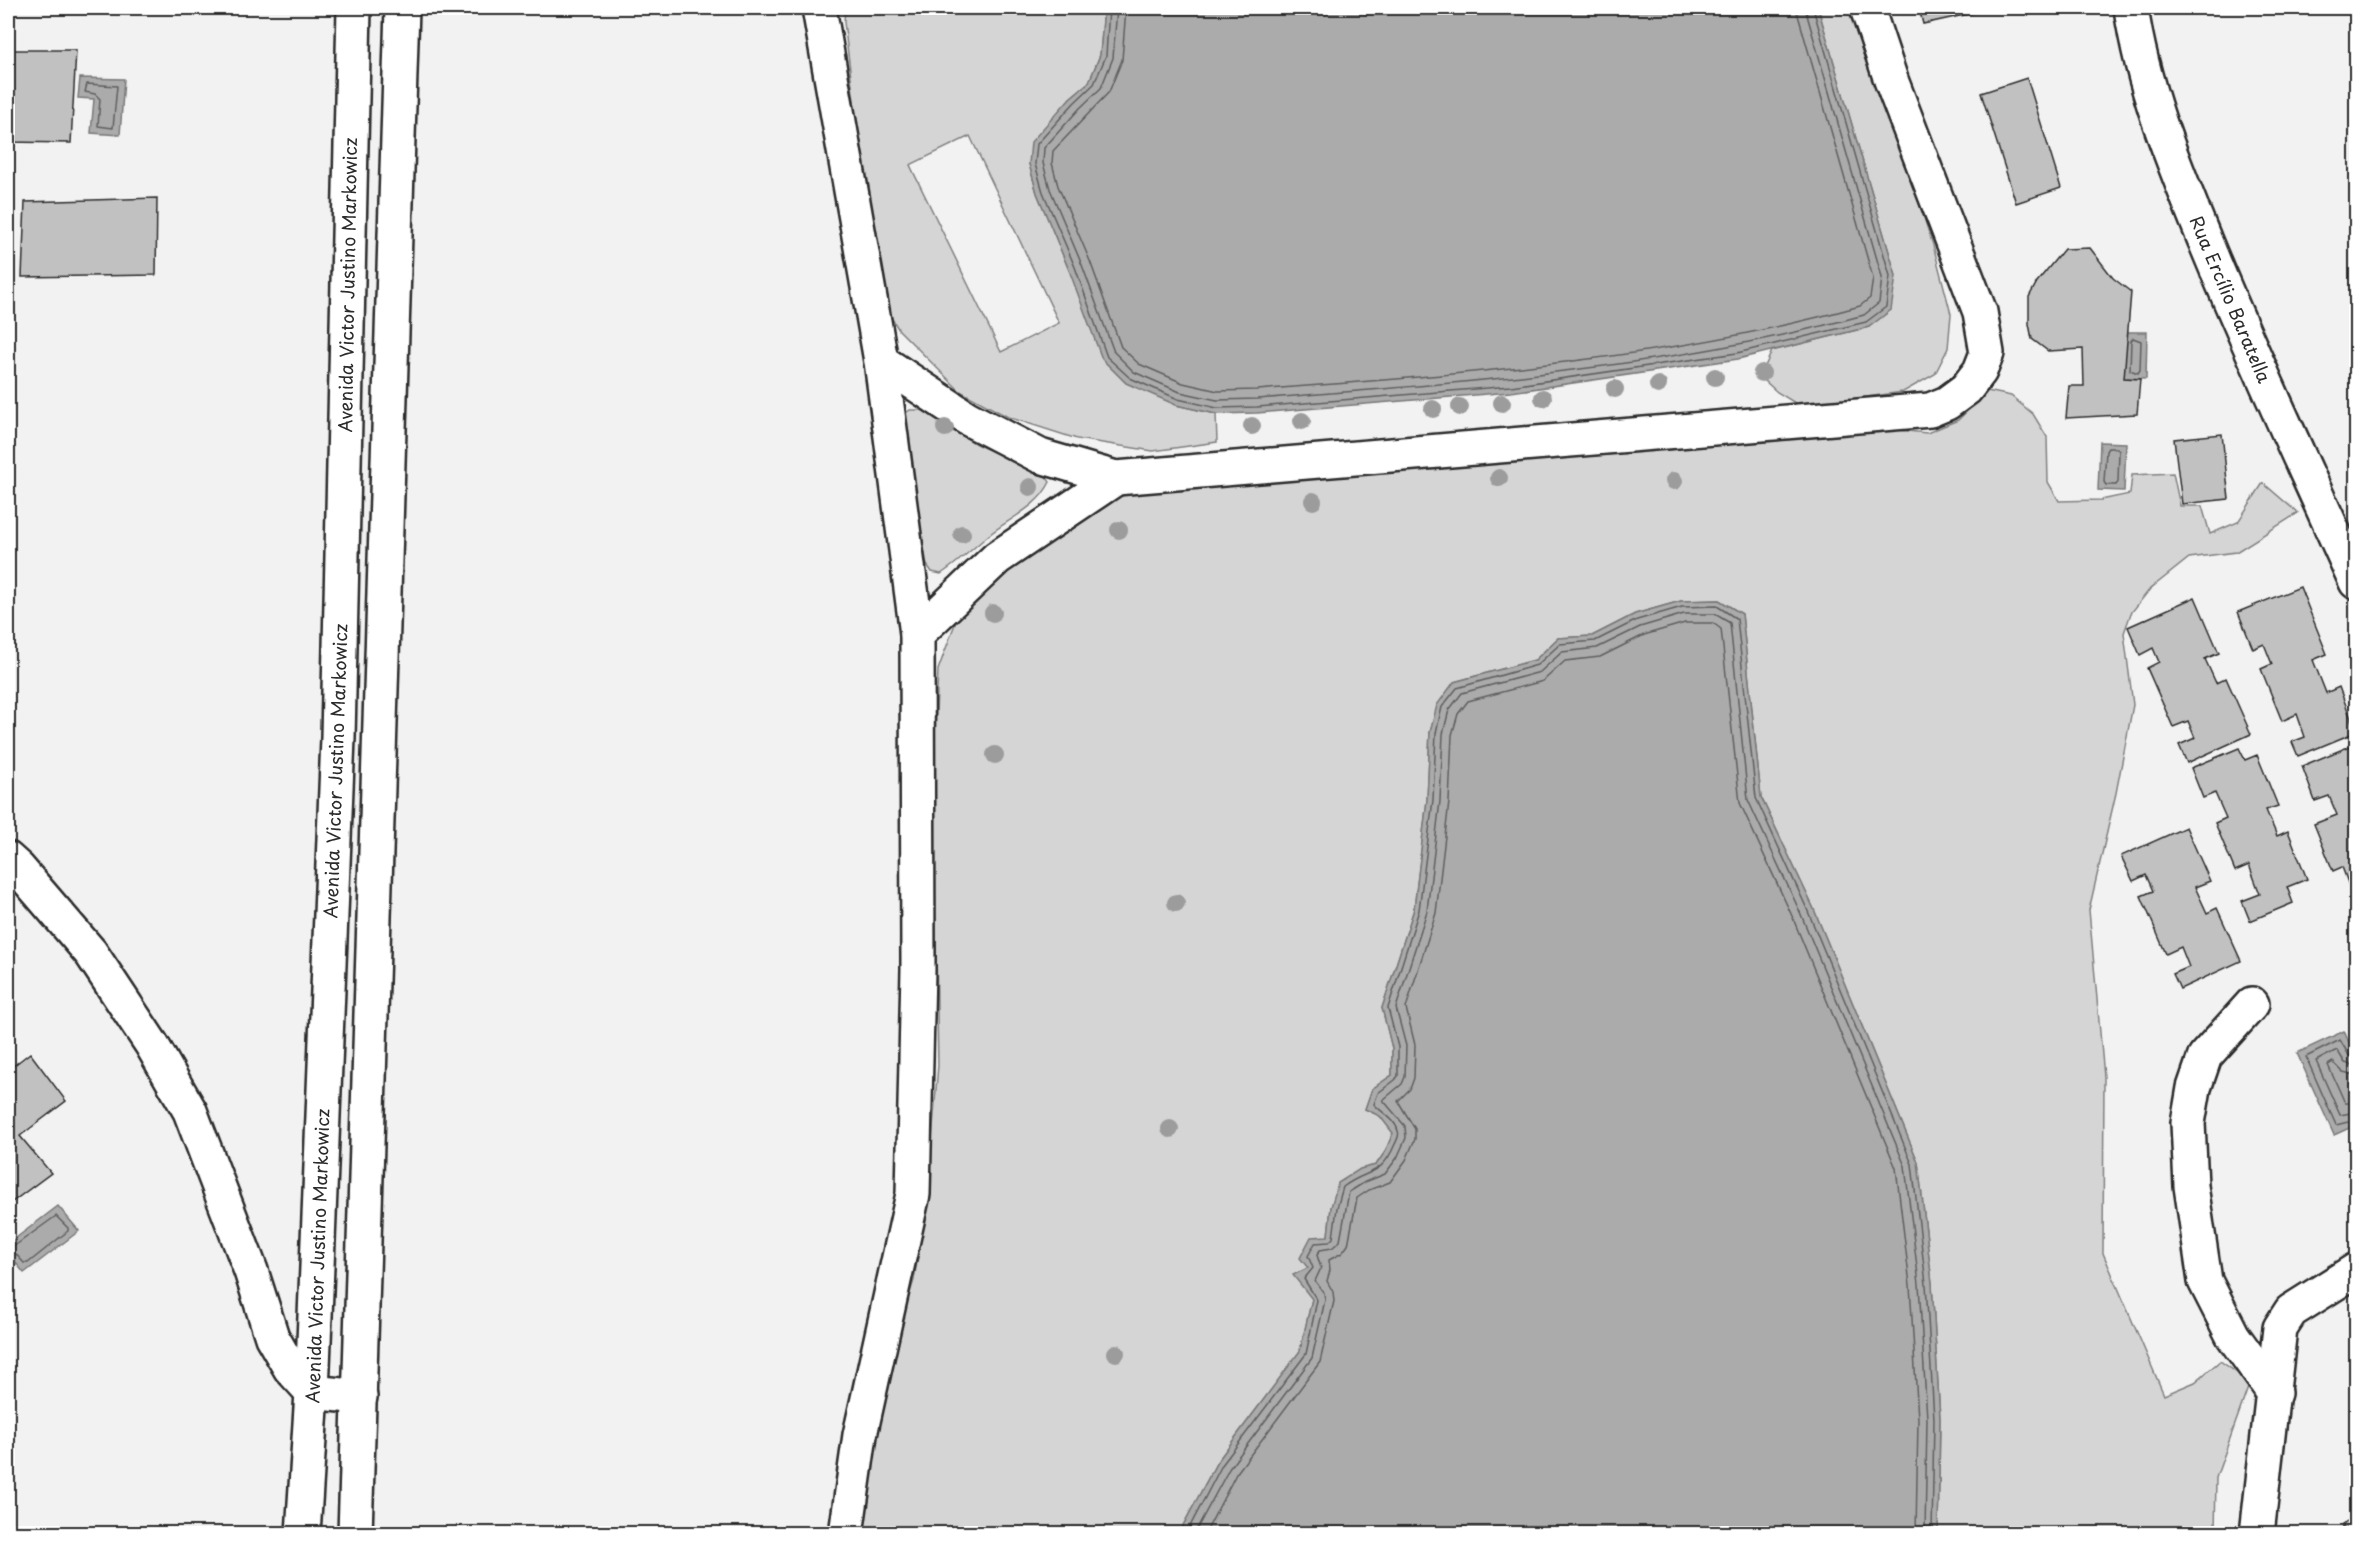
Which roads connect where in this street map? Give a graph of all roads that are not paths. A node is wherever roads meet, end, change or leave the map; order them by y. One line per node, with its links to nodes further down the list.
1 (354, 8): 13 (street, Avenida Victor Justino Markowicz)
2 (402, 8): 15 (street)
3 (819, 8): 6 (street)
4 (1867, 8): 7 (street)
5 (2131, 8): 8 (street, Rua Ercílio Baratella)
6 (881, 361): 7 (street); 9 (street)
7 (1116, 478): 9 (street)
8 (2356, 582)
9 (917, 634): 18 (street)
10 (8, 859): 13 (street)
11 (2252, 1004): 14 (street)
12 (2356, 1270): 14 (street)
13 (312, 1392): 15 (street); 16 (street, Avenida Victor Justino Markowicz)
14 (2274, 1393): 19 (street)
15 (360, 1396): 17 (street)
16 (303, 1533)
17 (355, 1533)
18 (846, 1533)
19 (2257, 1533)

